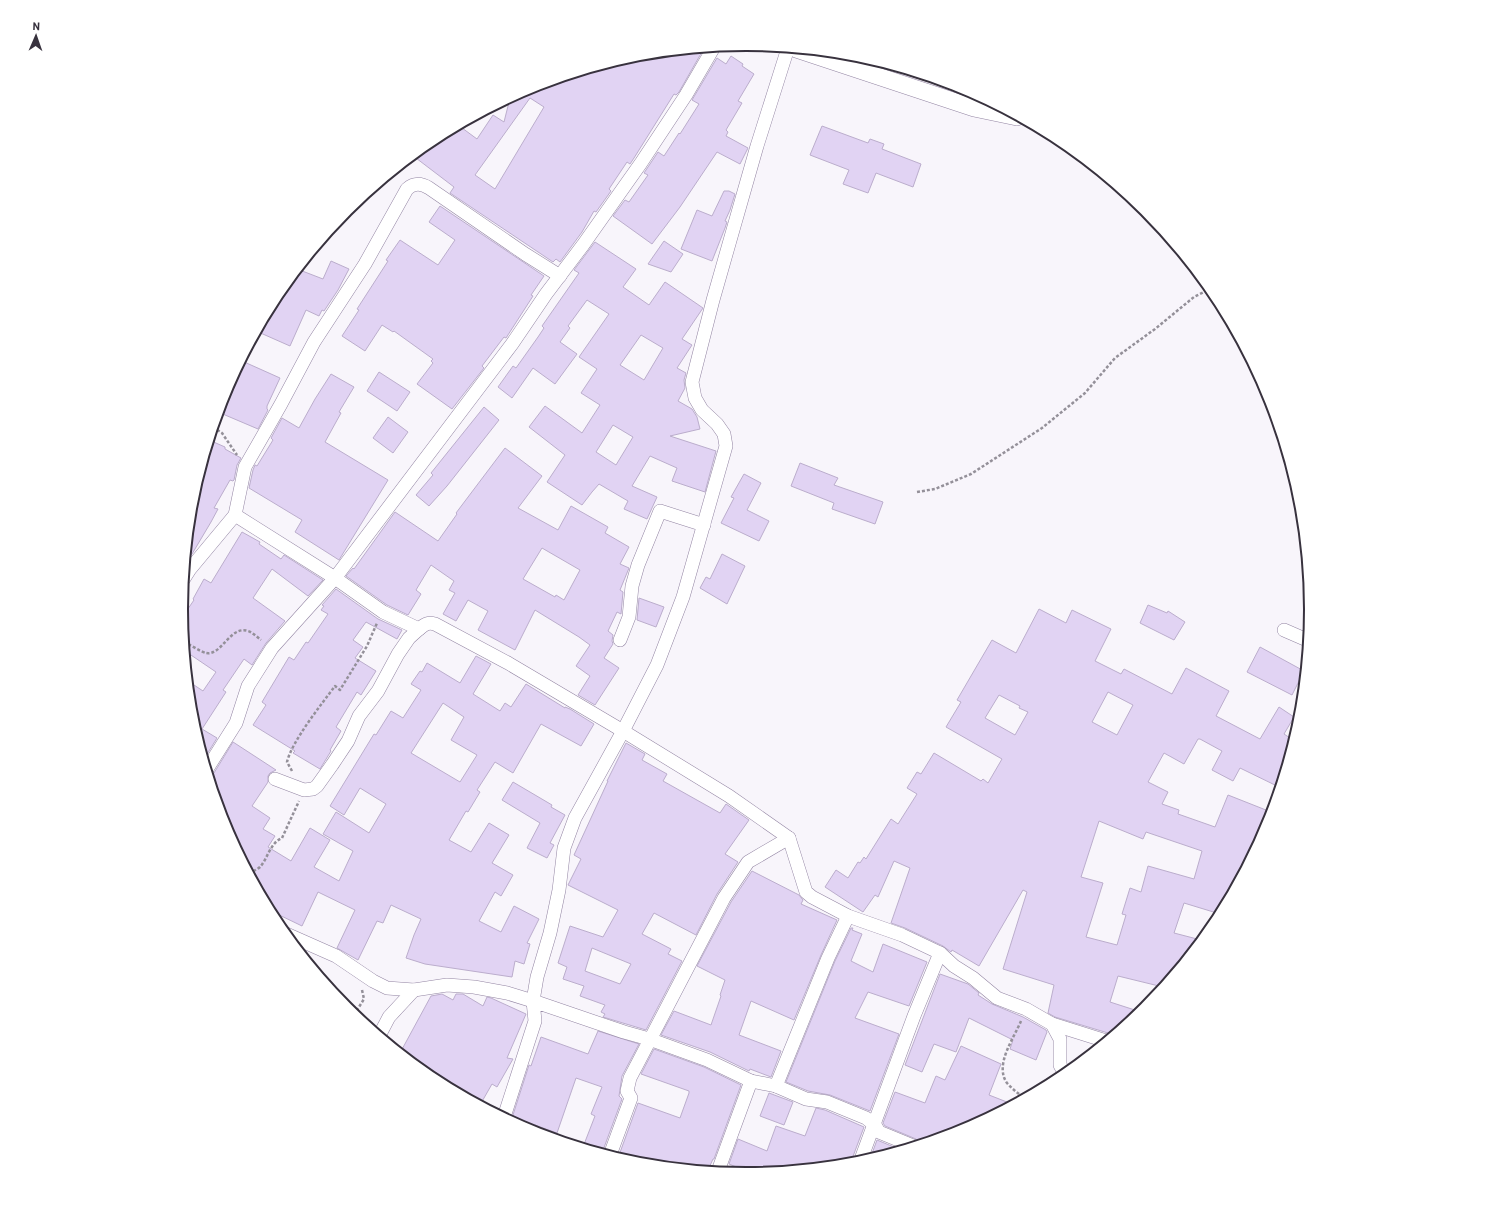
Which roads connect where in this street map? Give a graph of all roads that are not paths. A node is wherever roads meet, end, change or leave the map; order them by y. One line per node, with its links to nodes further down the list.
1 (711, 52): 5 (street)
2 (787, 53): 7 (street)
3 (821, 57): 4 (street)
4 (977, 103)
5 (560, 276): 6 (street); 9 (street)
6 (235, 515): 8 (street); 9 (street)
7 (704, 524): 13 (street); 14 (street)
8 (189, 570)
9 (335, 578): 10 (street); 15 (street)
10 (419, 629): 14 (street); 16 (street)
11 (1284, 630): 12 (street)
12 (1302, 638)
13 (620, 640)
14 (624, 731): 17 (street); 22 (street)
15 (210, 763)
16 (275, 779)
17 (789, 838): 18 (street); 25 (street)
18 (848, 916): 20 (street); 29 (street)
19 (295, 938): 21 (street)
20 (940, 953): 23 (street); 31 (street)
21 (414, 990): 22 (street); 24 (street)
22 (533, 1001): 25 (street); 30 (street)
23 (1052, 1024): 26 (street); 27 (street)
24 (381, 1032)
25 (649, 1039): 28 (street); 33 (street)
26 (1100, 1039)
27 (1062, 1069)
28 (751, 1081): 29 (street); 35 (street)
29 (776, 1086): 31 (street)
30 (506, 1112)
31 (875, 1125): 32 (street); 34 (street)
32 (906, 1143)
33 (612, 1150)
34 (863, 1154)
35 (720, 1166)

